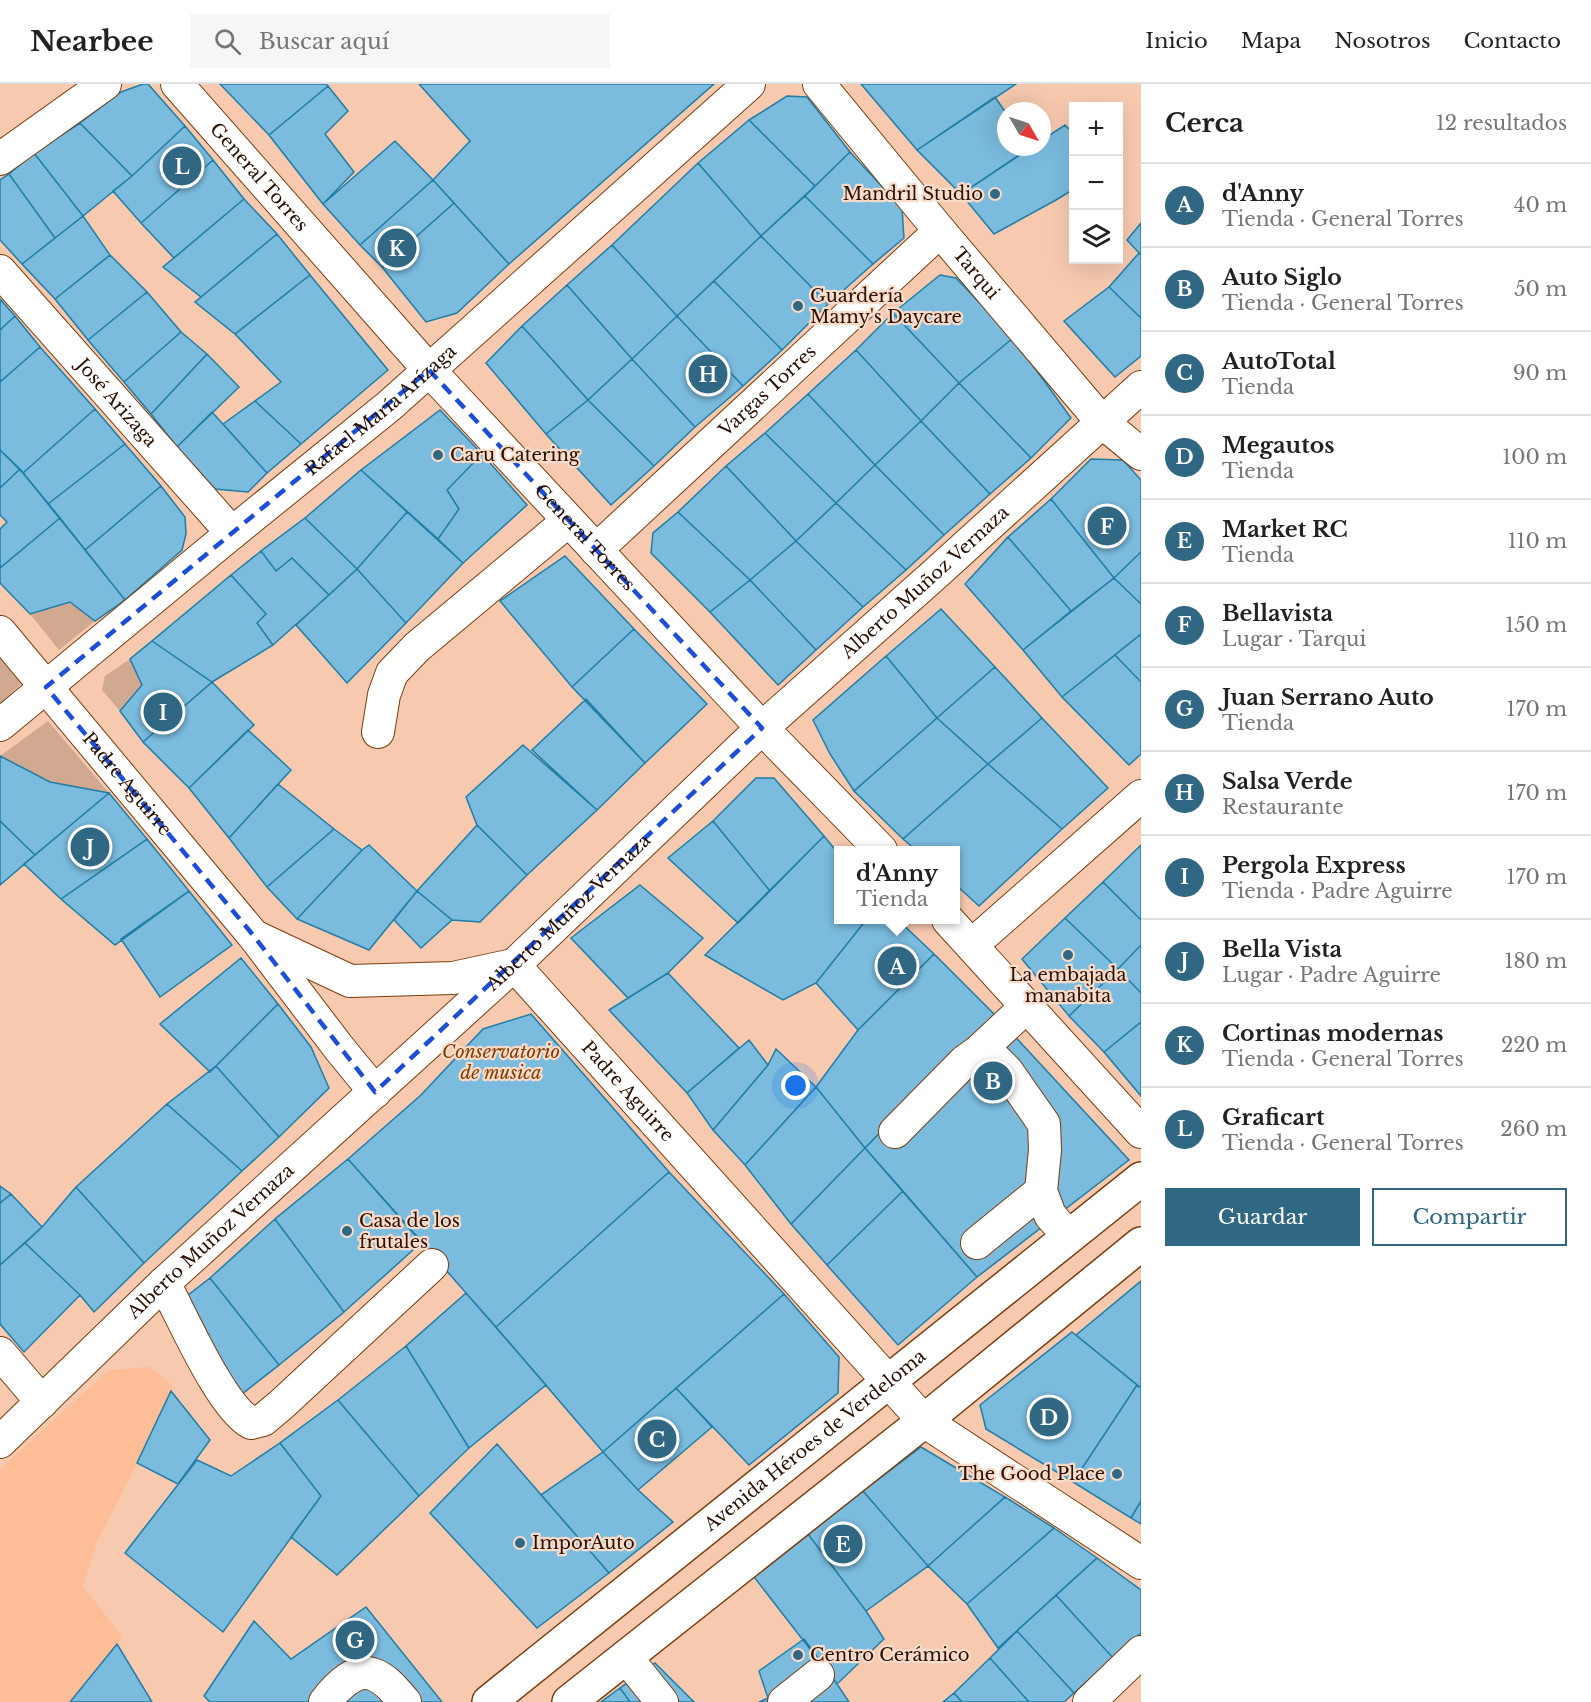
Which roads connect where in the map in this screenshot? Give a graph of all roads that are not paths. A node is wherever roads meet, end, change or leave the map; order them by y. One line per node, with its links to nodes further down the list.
1 (105, 84): 5 (street)
2 (177, 84): 8 (street, General Torres)
3 (749, 84): 8 (street, Rafael María Arízaga)
4 (819, 84): 6 (street, Tarqui)
5 (0, 159)
6 (940, 231): 10 (street, Tarqui); 14 (street, Vargas Torres)
7 (0, 271): 13 (street, José Arizaga)
8 (429, 370): 12 (street, General Torres); 13 (street, Rafael María Arízaga)
9 (1141, 387): 10 (street, Alberto Muñoz Vernaza)
10 (1102, 422): 11 (street, Tarqui); 18 (street, Alberto Muñoz Vernaza)
11 (1141, 454)
12 (568, 521): 14 (street, General Torres); 19 (street)
13 (232, 533): 16 (street, Rafael María Arízaga)
14 (596, 550): 18 (street, General Torres)
15 (0, 632): 16 (street, Padre Aguirre)
16 (46, 687): 17 (street, Rafael María Arízaga); 23 (street, Padre Aguirre)
17 (0, 725)
18 (762, 728): 21 (street, General Torres); 25 (street, Alberto Muñoz Vernaza)
19 (378, 732)
20 (1141, 796): 24 (street)
21 (877, 846)
22 (952, 924): 24 (street)
23 (253, 935): 25 (street, Padre Aguirre); 28 (street, Padre Aguirre)
24 (973, 944): 26 (street)
25 (514, 964): 28 (street, Alberto Muñoz Vernaza); 39 (street, Padre Aguirre)
26 (1027, 1006): 27 (street); 30 (street)
27 (979, 1051): 29 (street); 32 (street)
28 (375, 1092): 37 (street, Alberto Muñoz Vernaza)
29 (895, 1132)
30 (1141, 1132)
31 (1141, 1179): 33 (main road, Avenida Héroes de Verdeloma)
32 (1041, 1191): 33 (street); 34 (street)
33 (1069, 1237): 39 (main road, Avenida Héroes de Verdeloma)
34 (977, 1244)
35 (1141, 1244): 41 (main road)
36 (432, 1265): 37 (street)
37 (164, 1283): 40 (street, Alberto Muñoz Vernaza)
38 (0, 1353): 40 (street)
39 (889, 1383): 41 (street, Padre Aguirre); 49 (main road, Avenida Héroes de Verdeloma)
40 (42, 1402): 42 (street, Alberto Muñoz Vernaza)
41 (924, 1420): 43 (street, Padre Aguirre); 45 (main road)
42 (0, 1442)
43 (1141, 1563)
44 (1141, 1652): 53 (street)
45 (626, 1656): 50 (main road); 51 (street)
46 (818, 1676): 52 (street)
47 (325, 1702): 48 (street)
48 (405, 1702)
49 (489, 1702)
50 (569, 1702)
51 (662, 1702)
52 (784, 1702)
53 (1089, 1702)

